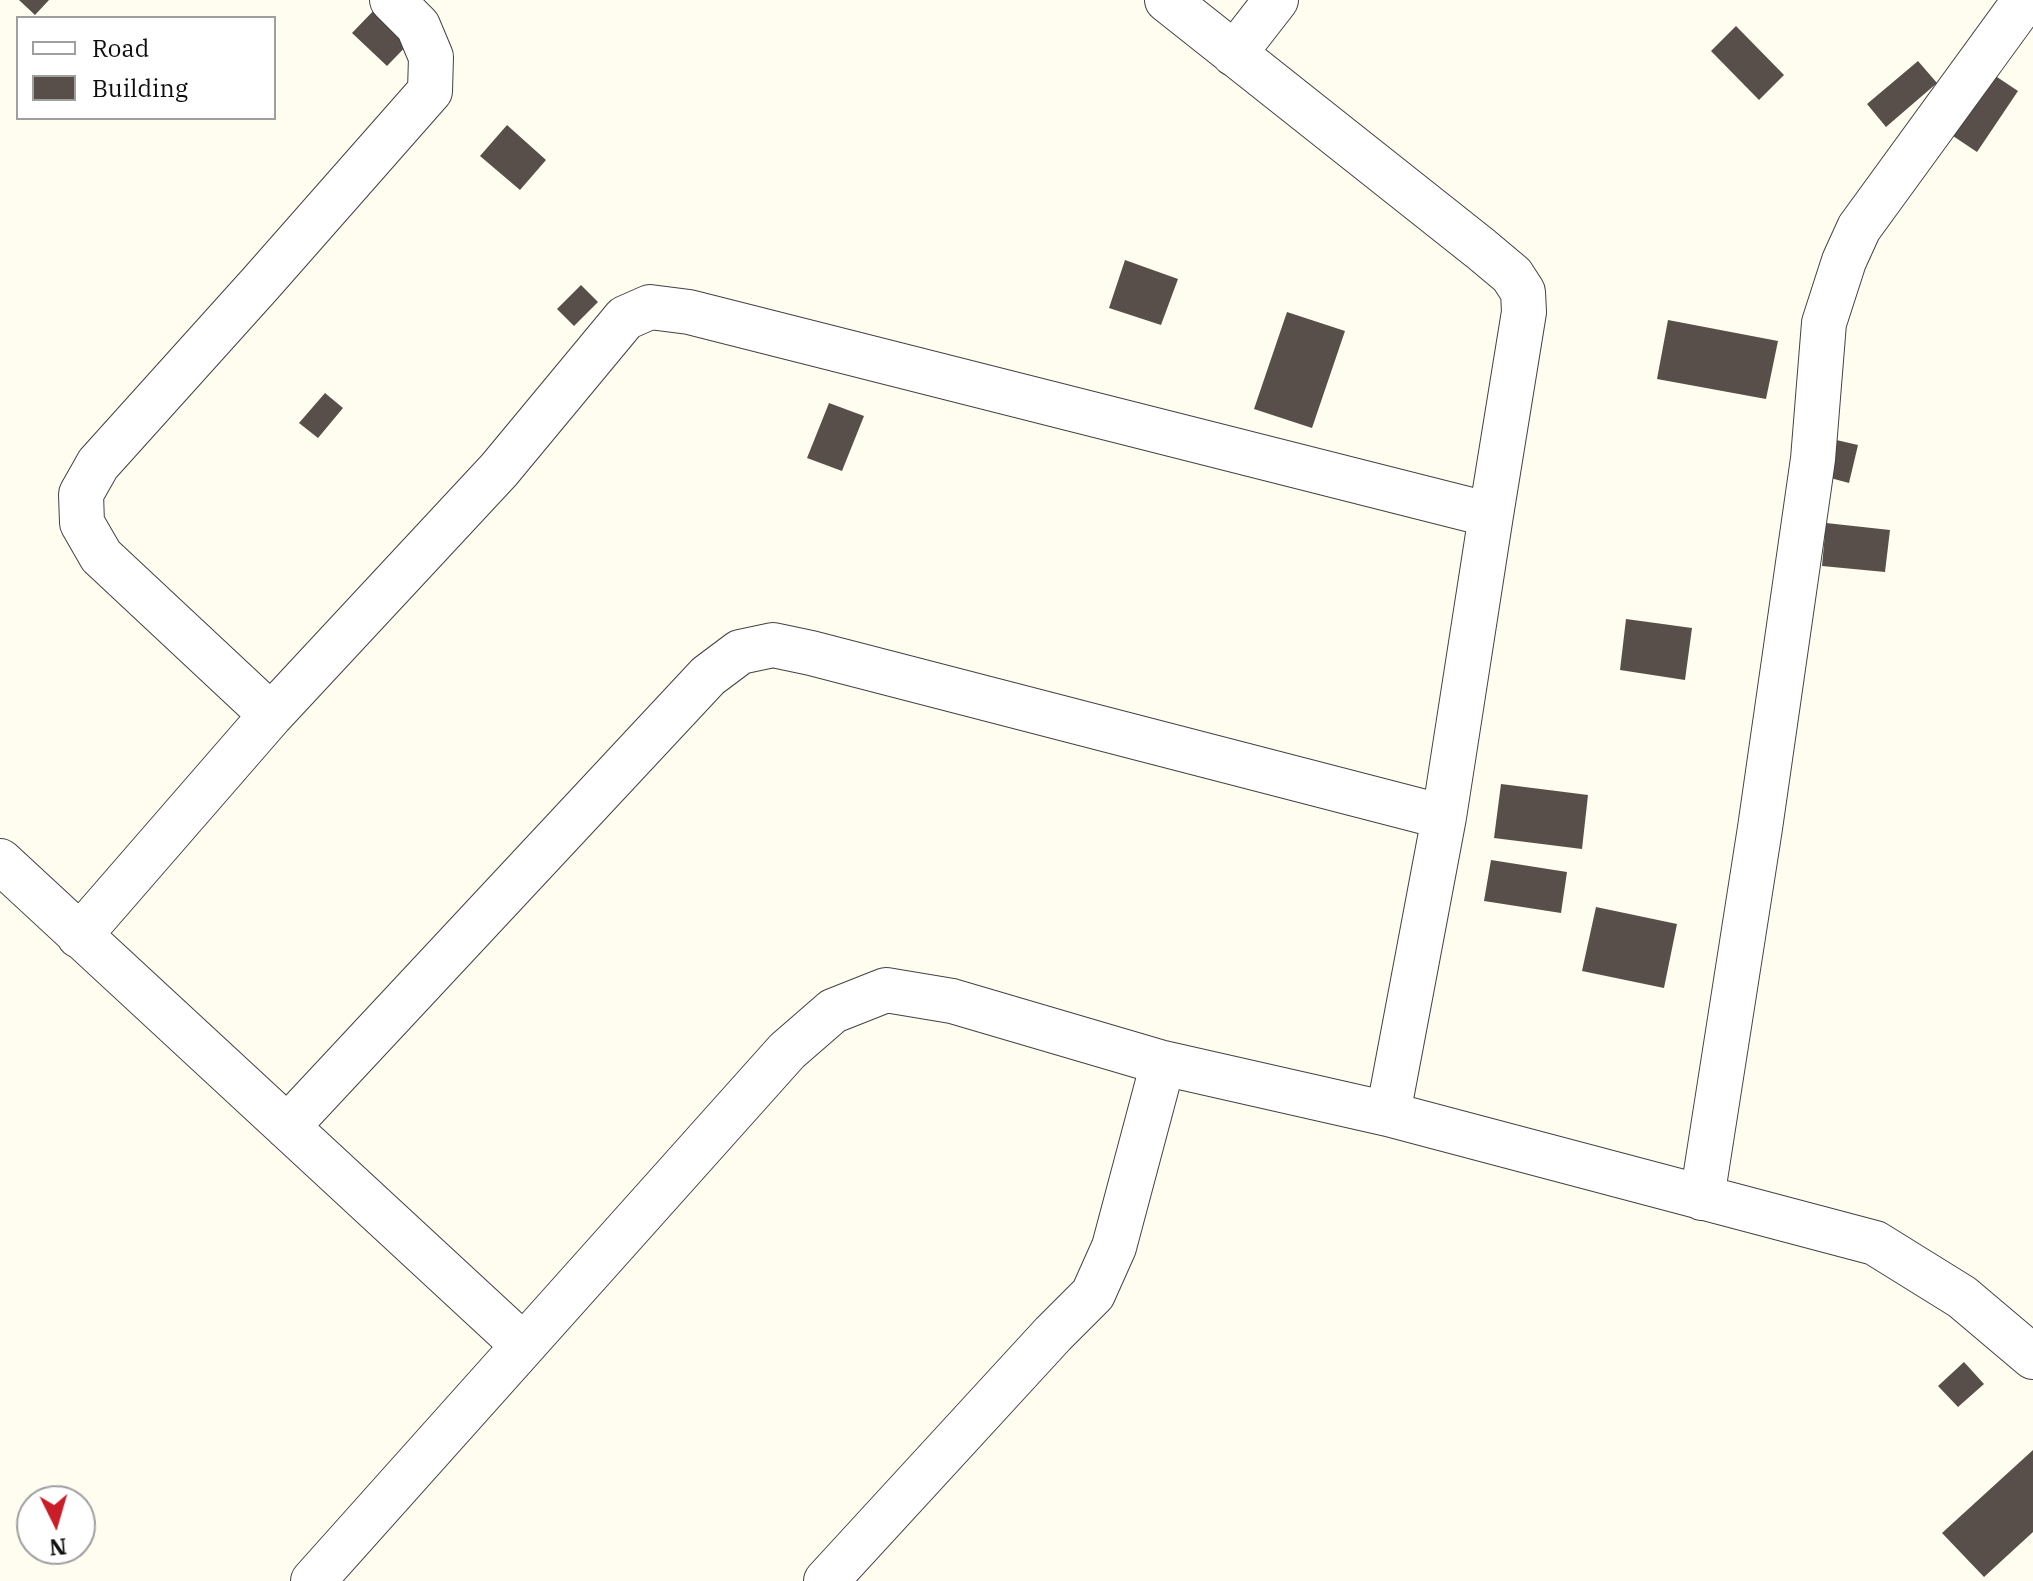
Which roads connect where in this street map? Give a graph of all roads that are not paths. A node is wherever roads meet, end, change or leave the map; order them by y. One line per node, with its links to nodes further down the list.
1 (392, 0): 7 (street)
2 (1167, 0): 5 (street)
3 (1276, 0): 5 (street)
4 (2025, 0): 14 (street)
5 (1234, 54): 6 (street)
6 (1491, 515): 7 (street); 8 (street)
7 (271, 715): 10 (street)
8 (1444, 817): 12 (street); 13 (street)
9 (0, 861): 10 (street)
10 (79, 936): 13 (street)
11 (1163, 1063): 12 (street); 15 (street); 18 (street)
12 (1388, 1114): 14 (street)
13 (287, 1127): 15 (street)
14 (1702, 1198): 16 (street)
15 (523, 1345): 17 (street)
16 (2033, 1357)
17 (313, 1581)
18 (826, 1581)

